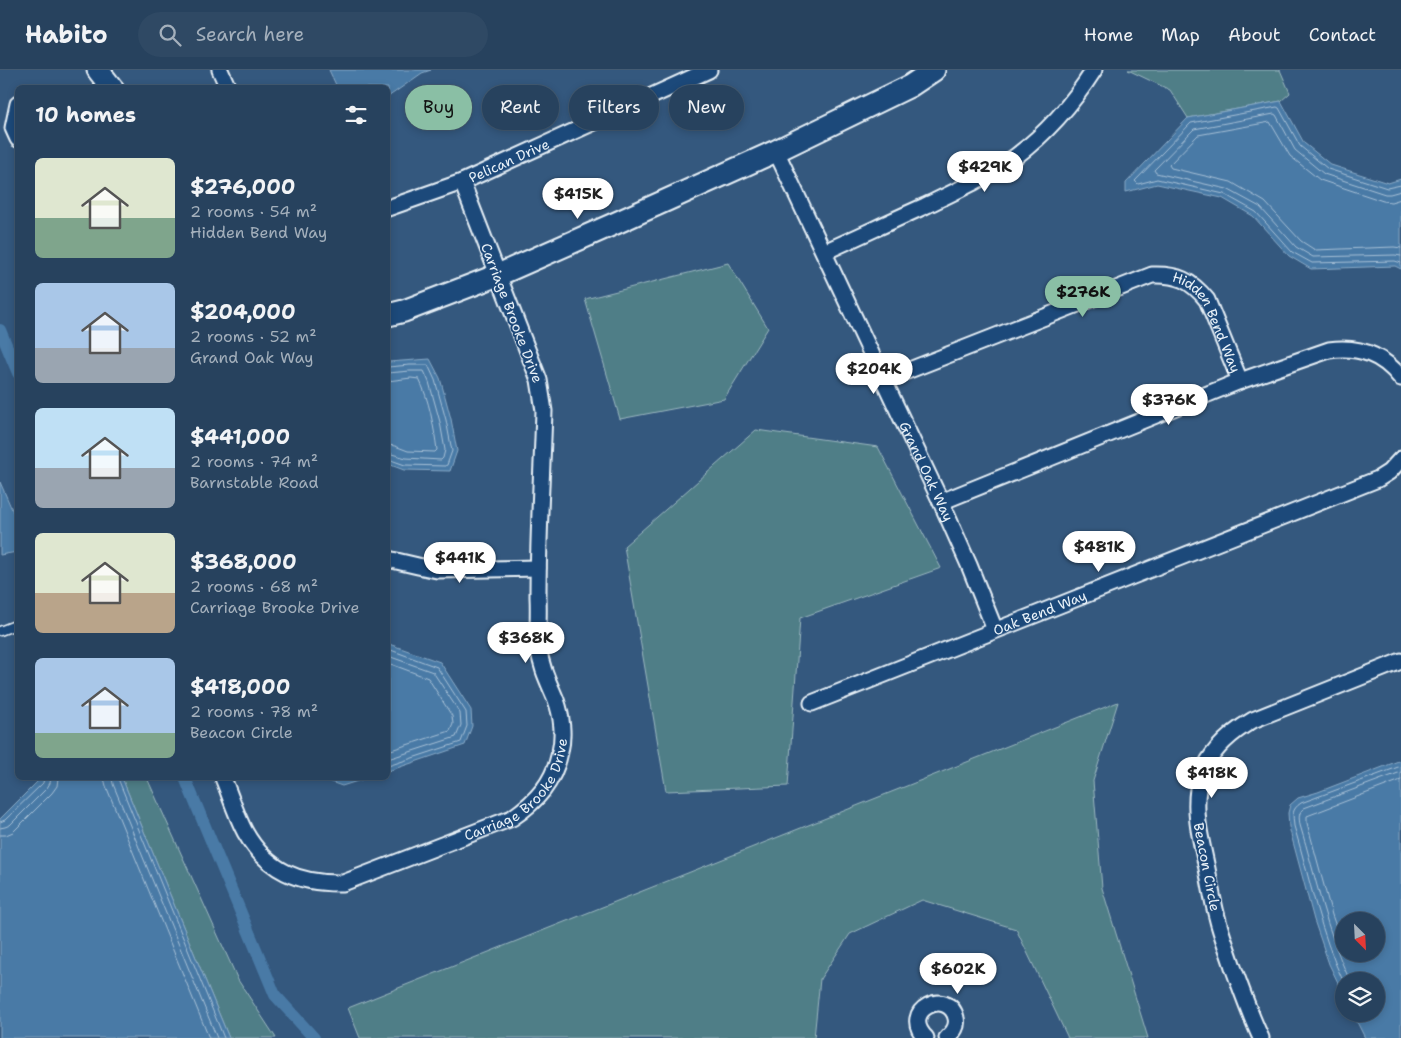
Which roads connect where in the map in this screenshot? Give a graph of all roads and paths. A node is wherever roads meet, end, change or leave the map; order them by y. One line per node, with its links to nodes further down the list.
1 (98, 70): 6 (street)
2 (220, 70): 7 (street)
3 (709, 70): 11 (street, Pelican Drive)
4 (934, 70): 10 (street)
5 (1094, 70): 13 (street)
6 (110, 85)
7 (227, 85)
8 (15, 118): 9 (street)
9 (15, 132)
10 (776, 151): 13 (street, Grand Oak Way); 14 (street)
11 (462, 182): 12 (street, Pelican Drive); 14 (street, Carriage Brooke Drive)
12 (390, 207)
13 (824, 252): 17 (street, Grand Oak Way)
14 (498, 275): 15 (street); 22 (street, Carriage Brooke Drive)
15 (390, 314)
16 (1401, 378): 18 (street)
17 (884, 380): 18 (street, Hidden Bend Way); 20 (street, Grand Oak Way)
18 (1240, 381): 20 (street)
19 (1401, 459): 24 (street, Oak Bend Way)
20 (941, 502): 24 (street, Grand Oak Way)
21 (390, 559): 22 (street)
22 (538, 568): 28 (street, Carriage Brooke Drive)
23 (15, 625): 25 (lane)
24 (995, 630): 27 (street, Oak Bend Way)
25 (0, 631)
26 (1401, 661): 31 (street, Beacon Circle)
27 (812, 703)
28 (224, 780)
29 (953, 1036): 30 (street)
30 (926, 1038)
31 (1262, 1038)

